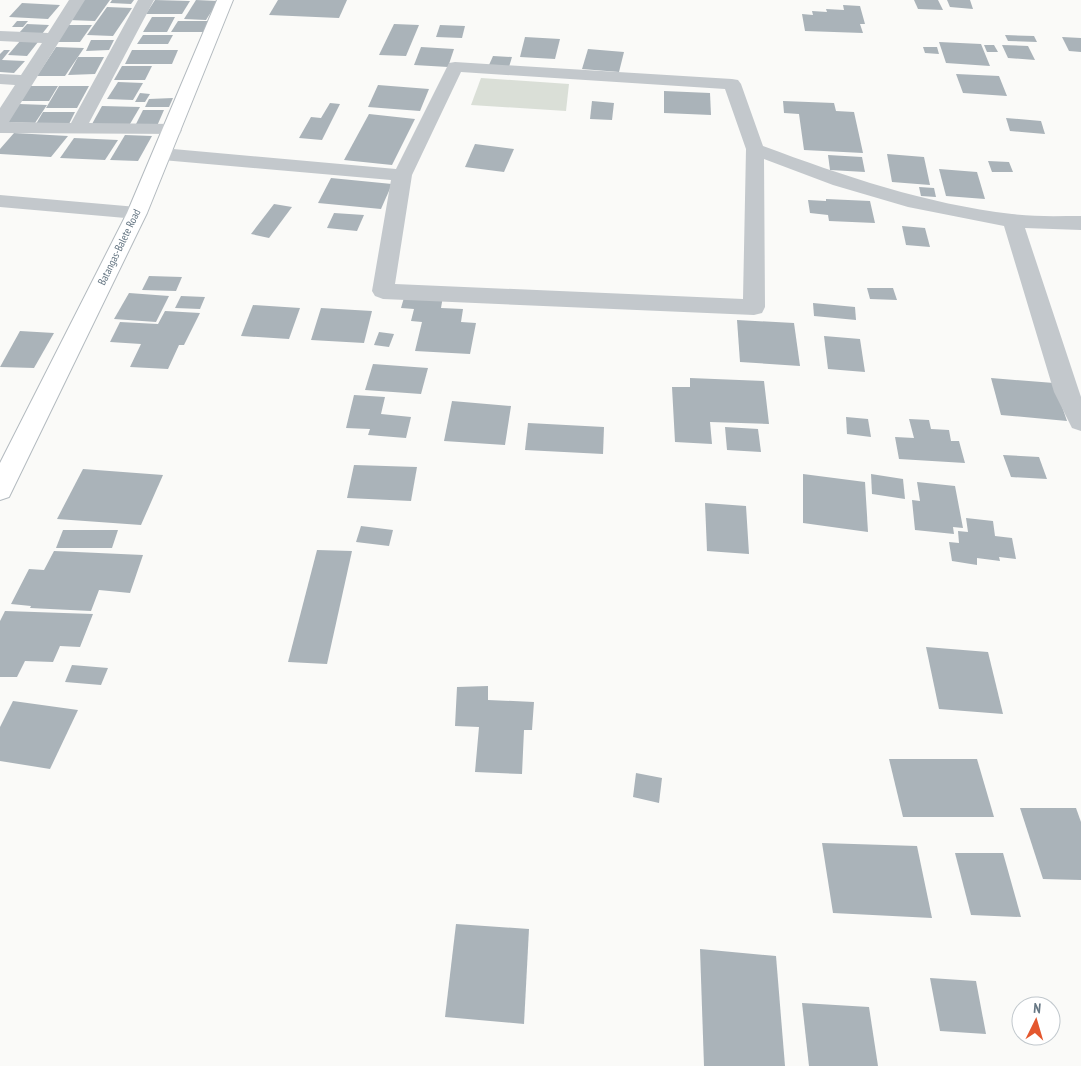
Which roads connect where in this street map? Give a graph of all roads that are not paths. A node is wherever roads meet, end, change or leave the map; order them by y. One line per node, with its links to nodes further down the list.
1 (77, 0): 5 (street)
2 (146, 0): 10 (street)
3 (225, 0): 11 (main road, Batangas-Balete Road)
4 (0, 36): 5 (street)
5 (52, 38): 7 (street)
6 (0, 79): 7 (street)
7 (26, 80): 8 (street)
8 (0, 122)
9 (0, 127): 10 (street)
10 (78, 127): 11 (street)
11 (173, 130): 13 (main road, Batangas-Balete Road)
12 (755, 149): 14 (street); 14 (street); 17 (street)
13 (162, 154): 14 (street); 16 (main road, Batangas-Balete Road)
14 (402, 176)
15 (0, 201): 16 (street)
16 (137, 212): 20 (main road, Batangas-Balete Road)
17 (1013, 221): 18 (street); 19 (street)
18 (1081, 223)
19 (1081, 421)
20 (0, 489)

